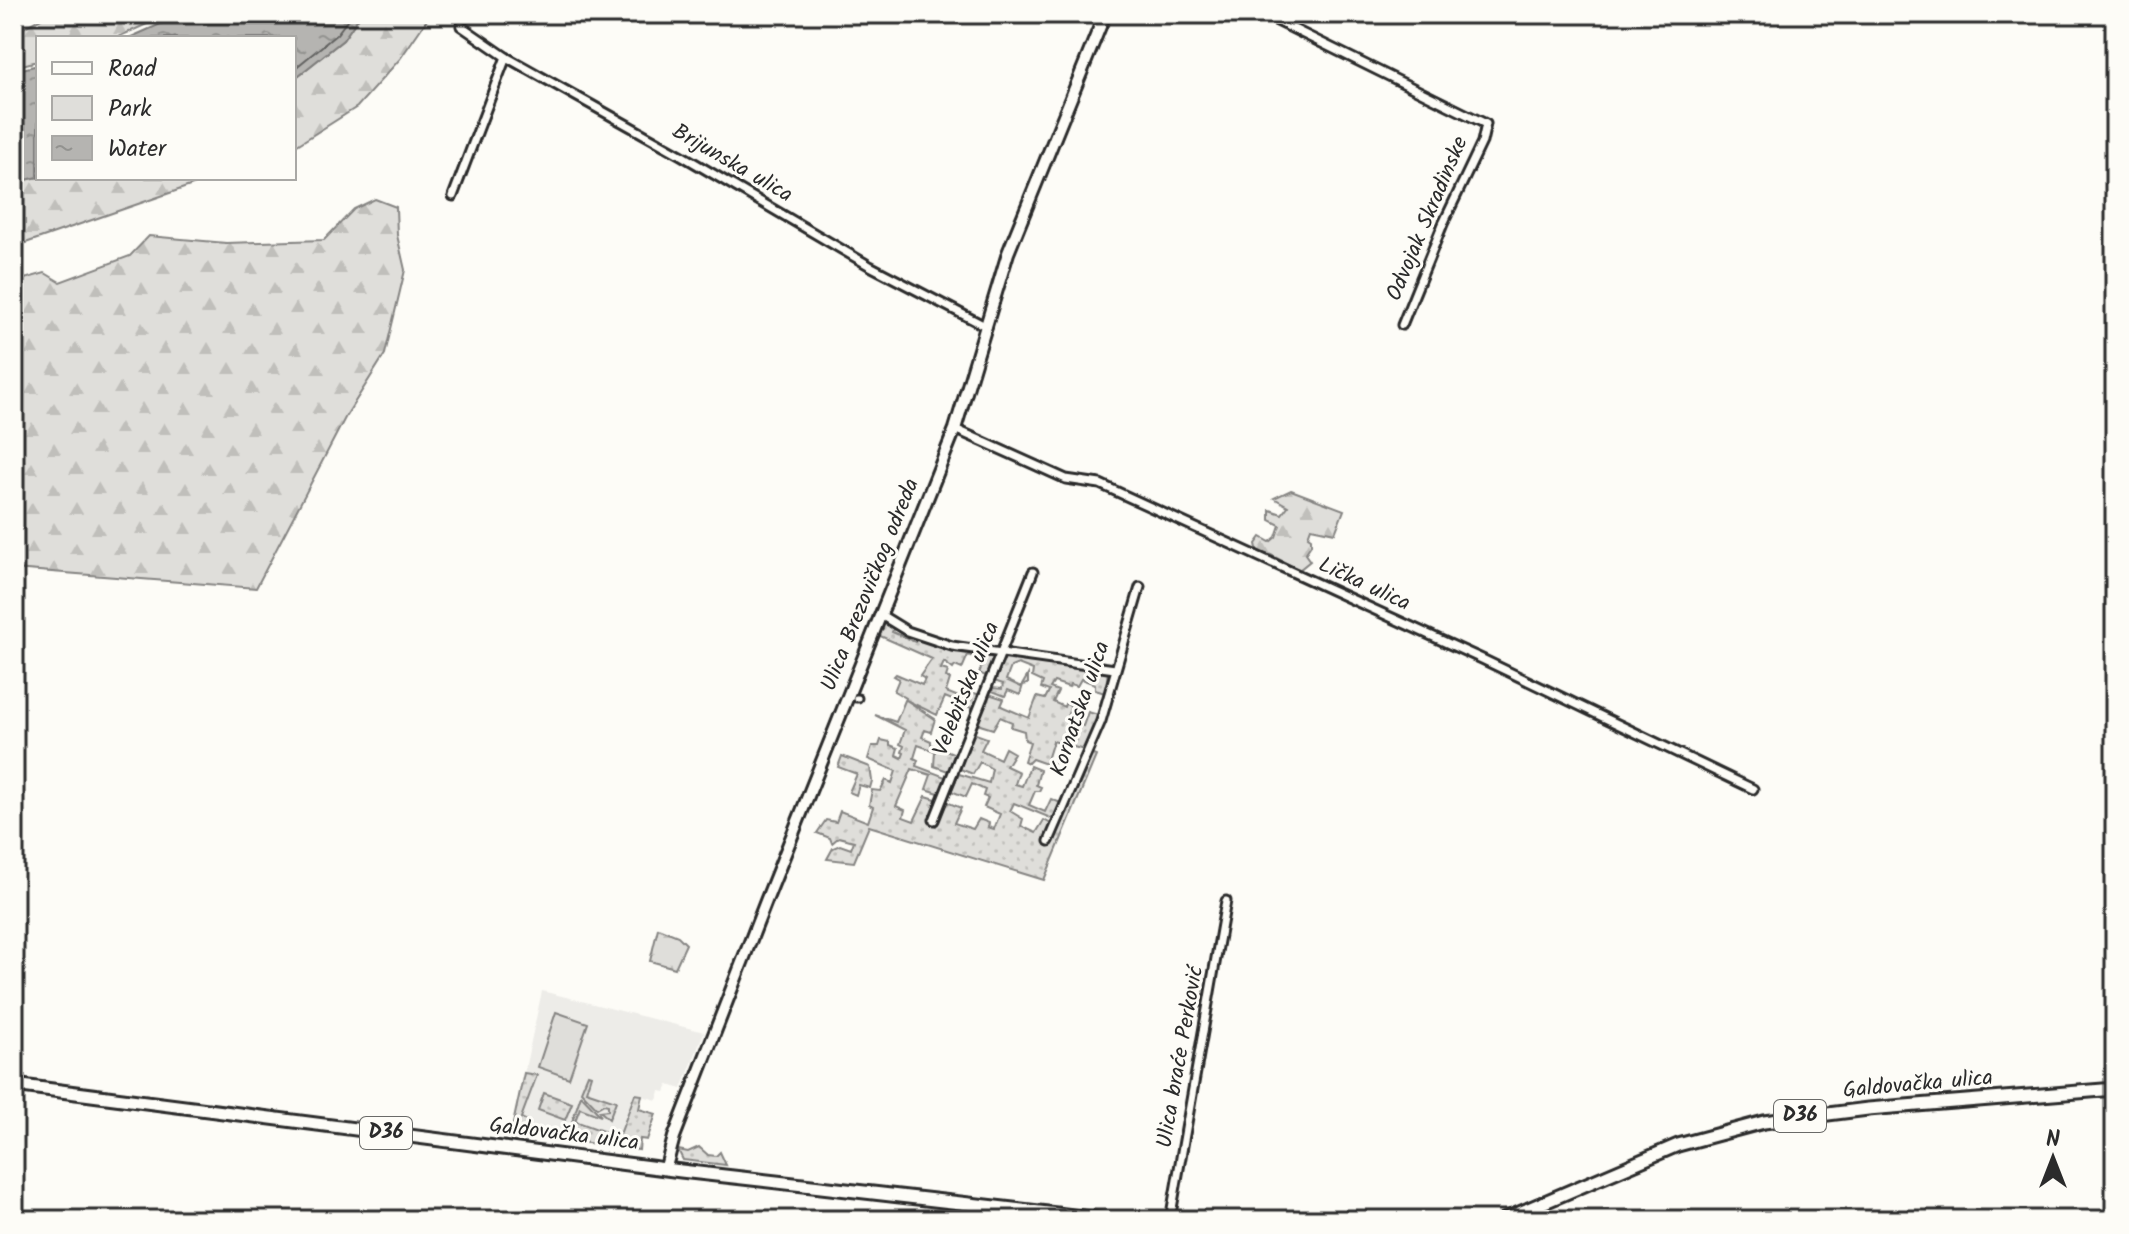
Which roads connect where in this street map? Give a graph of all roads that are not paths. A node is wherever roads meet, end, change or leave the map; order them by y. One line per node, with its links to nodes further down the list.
1 (1105, 14): 7 (main road, Ulica Brezovičkog odreda)
2 (1263, 14): 6 (street, Odvojak Skradinske)
3 (461, 26): 4 (street, Brijunska ulica)
4 (506, 57): 5 (street); 7 (street, Brijunska ulica)
5 (453, 196)
6 (1402, 325)
7 (987, 327): 8 (main road, Ulica Brezovičkog odreda)
8 (955, 429): 11 (main road, Ulica Brezovičkog odreda); 14 (street, Lička ulica)
9 (1033, 572): 12 (street, Velebitska ulica)
10 (1140, 587): 13 (street, Kornatska ulica)
11 (881, 615): 12 (street); 20 (main road, Ulica Brezovičkog odreda)
12 (1002, 651): 13 (street); 15 (street, Velebitska ulica)
13 (1115, 669): 16 (street, Kornatska ulica)
14 (1753, 789)
15 (934, 820)
16 (1049, 841)
17 (1226, 901): 22 (street, Ulica braće Perković)
18 (14, 1085): 20 (main road, Galdovačka ulica / D36)
19 (2115, 1089): 23 (main road, Galdovačka ulica / D36)
20 (666, 1167): 21 (main road, Galdovačka ulica / D36)
21 (1109, 1220)
22 (1170, 1220)
23 (1503, 1220)

